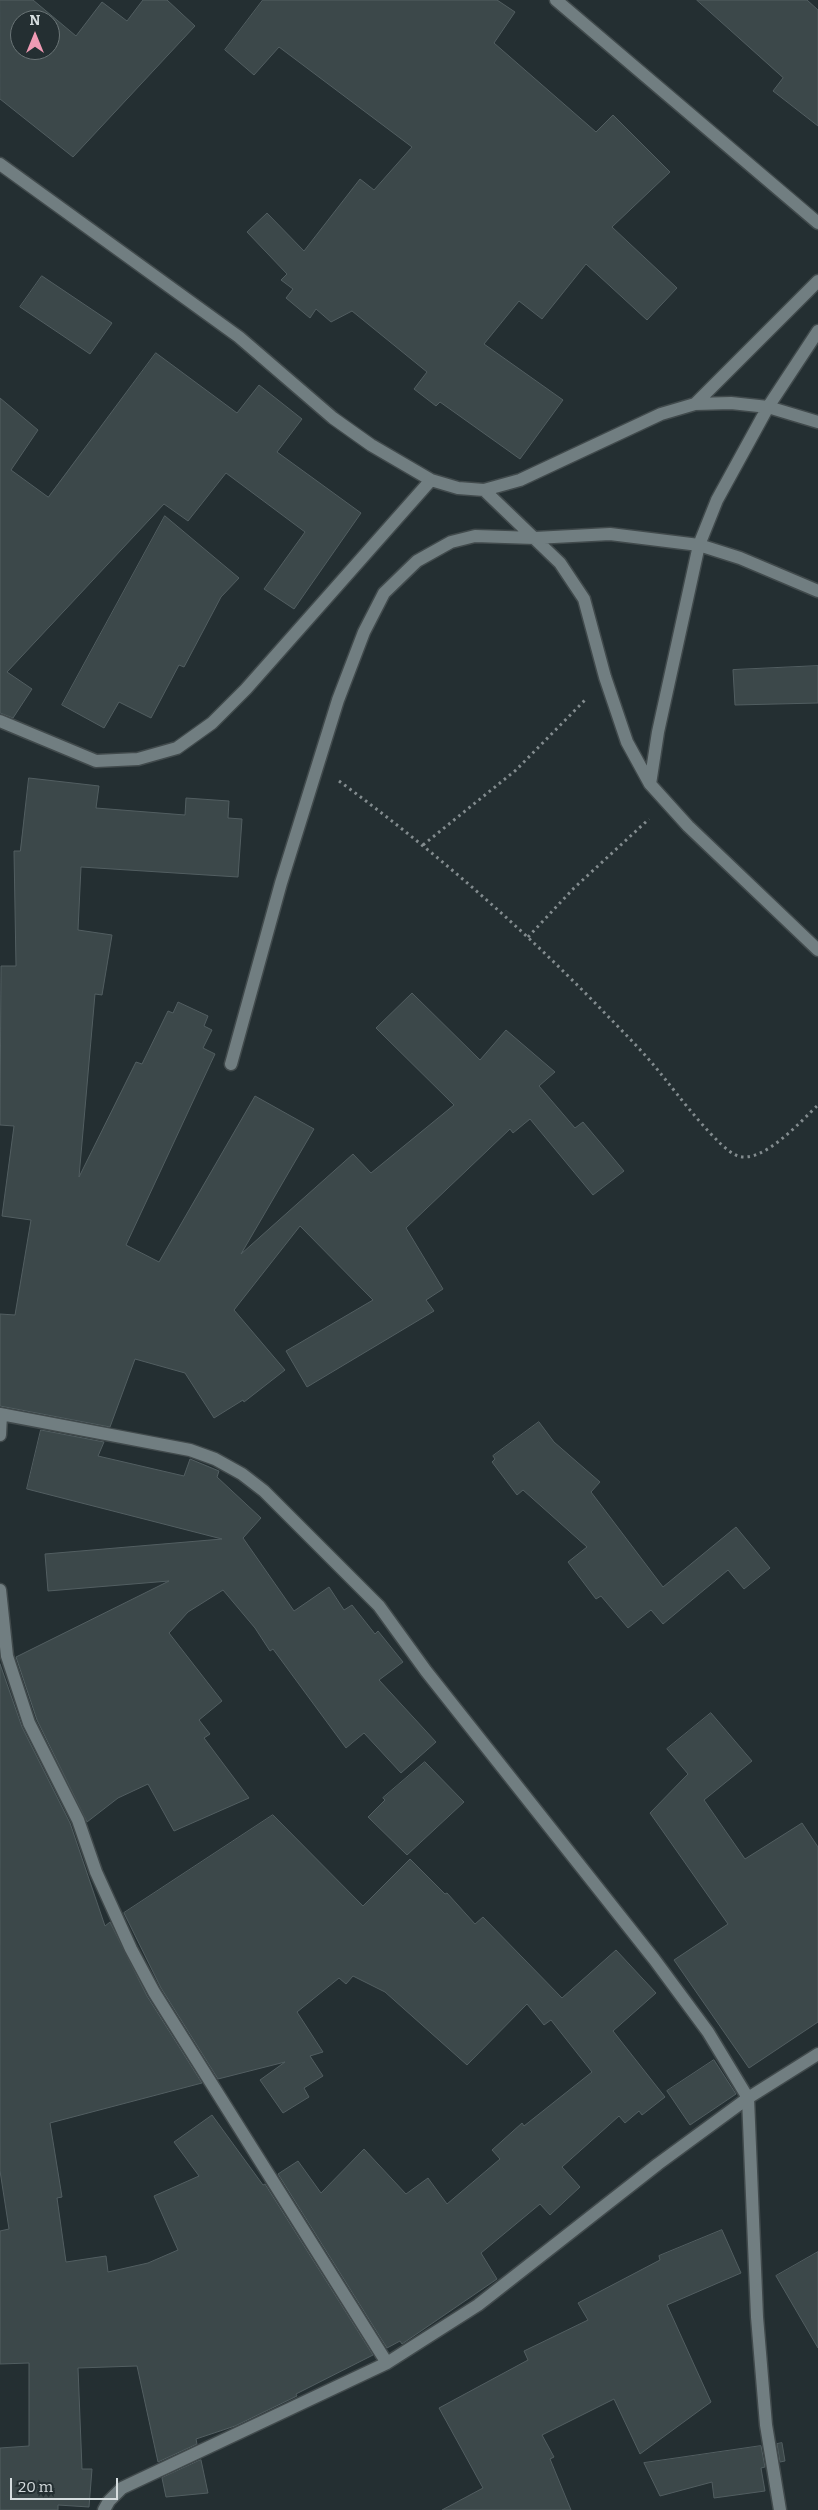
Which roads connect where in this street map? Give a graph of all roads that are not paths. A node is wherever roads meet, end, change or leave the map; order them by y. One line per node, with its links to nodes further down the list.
1 (556, 0): 3 (street)
2 (0, 164): 9 (street)
3 (818, 223)
4 (818, 281): 6 (street)
5 (818, 331): 7 (street)
6 (695, 404): 7 (street); 10 (street)
7 (768, 408): 8 (street); 12 (street)
8 (818, 422)
9 (431, 480): 10 (street); 14 (street)
10 (484, 490): 11 (street)
11 (535, 538): 12 (street); 15 (street); 17 (street)
12 (699, 545): 13 (street); 15 (street)
13 (818, 591)
14 (0, 721)
15 (650, 784): 16 (street)
16 (818, 950)
17 (231, 1064)
18 (0, 1414): 19 (street); 22 (street)
19 (0, 1435)
20 (0, 1590): 23 (street)
21 (818, 2054): 22 (street)
22 (748, 2098): 23 (street); 25 (street)
23 (386, 2363): 24 (street)
24 (104, 2510)
25 (780, 2510)

